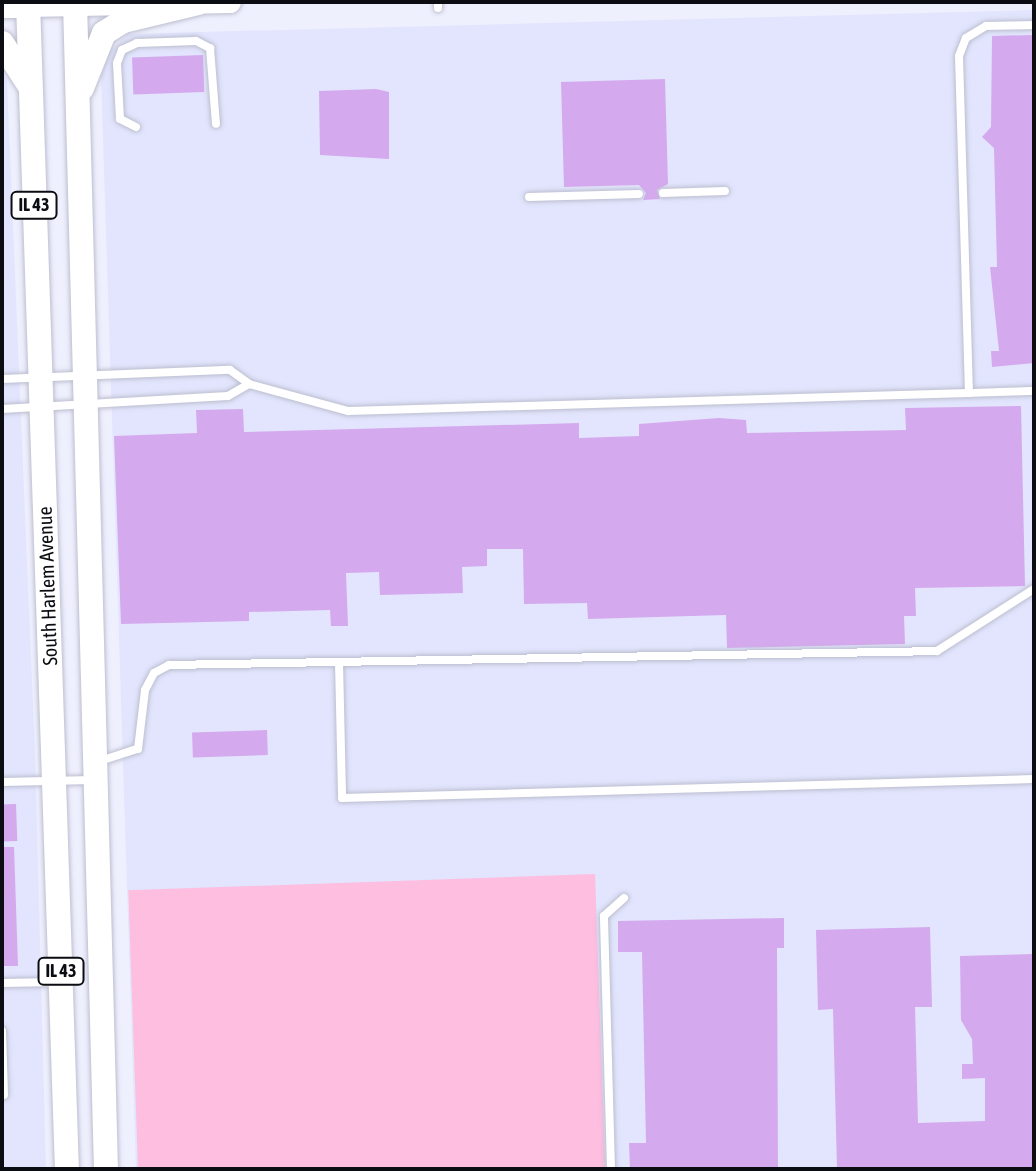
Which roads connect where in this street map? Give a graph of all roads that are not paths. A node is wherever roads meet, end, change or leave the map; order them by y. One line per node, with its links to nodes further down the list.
1 (230, 2): 2 (main road)
2 (198, 3): 4 (main road); 9 (main road)
3 (28, 4): 4 (main road); 5 (main road); 8 (main road, South Harlem Avenue / IL 43)
4 (75, 4): 9 (main road, IL 43)
5 (2, 6)
6 (1034, 25): 21 (lane)
7 (2, 43): 8 (main road)
8 (31, 87): 18 (main road, South Harlem Avenue / IL 43)
9 (77, 101): 16 (main road, IL 43)
10 (216, 124): 11 (lane)
11 (136, 127)
12 (725, 191): 13 (lane)
13 (663, 193)
14 (639, 194): 15 (lane)
15 (529, 197)
16 (83, 377): 18 (lane); 19 (lane); 23 (main road, IL 43)
17 (2, 379): 18 (lane)
18 (40, 379): 22 (main road, South Harlem Avenue / IL 43)
19 (249, 384): 21 (lane); 23 (lane)
20 (1034, 391): 21 (lane)
21 (969, 393)
22 (41, 408): 23 (lane); 24 (lane); 29 (main road, South Harlem Avenue / IL 43)
23 (84, 408): 27 (main road, IL 43)
24 (2, 409)
25 (1034, 589): 26 (lane)
26 (339, 662): 27 (lane); 28 (lane)
27 (95, 771): 29 (lane); 37 (main road, IL 43)
28 (1034, 779)
29 (54, 781): 30 (lane); 32 (main road, South Harlem Avenue / IL 43)
30 (2, 782)
31 (624, 898): 38 (lane)
32 (61, 982): 33 (lane); 36 (main road, South Harlem Avenue / IL 43)
33 (2, 983)
34 (2, 1031): 35 (lane)
35 (4, 1095)
36 (67, 1169)
37 (106, 1169)
38 (611, 1169)

